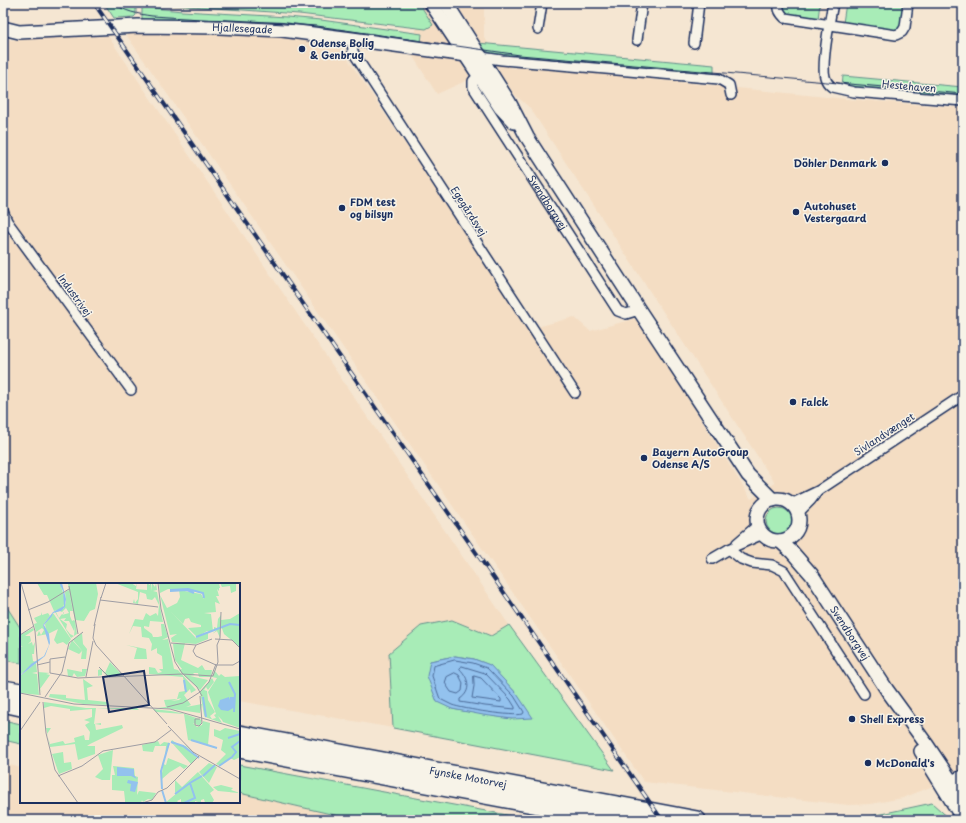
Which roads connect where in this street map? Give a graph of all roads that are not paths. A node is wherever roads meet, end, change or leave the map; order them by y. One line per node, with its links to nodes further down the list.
1 (431, 3): 15 (main road, Svendborgvej)
2 (446, 3): 16 (main road, Svendborgvej)
3 (542, 3): 11 (street)
4 (642, 3): 13 (street)
5 (699, 3): 14 (street)
6 (779, 3): 9 (street)
7 (833, 3): 9 (street, Hestehaven)
8 (908, 3): 9 (street)
9 (829, 25): 19 (street, Hestehaven)
10 (3, 28): 12 (main road, Hjallesegade)
11 (538, 29)
12 (352, 38): 15 (main road, Hjallesegade); 24 (street, Egegårdsvej)
13 (637, 40)
14 (694, 43)
15 (465, 55): 16 (main road, Hjallesegade); 17 (main road, Svendborgvej)
16 (481, 57): 18 (street); 20 (main road, Svendborgvej)
17 (479, 75): 20 (main road, Svendborgvej); 22 (street, Svendborgvej)
18 (730, 95)
19 (963, 102)
20 (527, 137): 22 (main road, Svendborgvej)
21 (3, 211): 23 (street, Industrivej)
22 (639, 310): 26 (main road, Svendborgvej)
23 (131, 390)
24 (575, 393)
25 (963, 395): 29 (street, Sivlandvænget)
26 (748, 475): 27 (main road, Svendborgvej); 28 (main road, Svendborgvej)
27 (773, 500): 28 (main road); 29 (main road)
28 (762, 507): 30 (main road)
29 (795, 508): 31 (main road)
30 (760, 530): 32 (main road); 33 (street)
31 (795, 533): 32 (main road); 35 (main road, Svendborgvej)
32 (780, 541): 35 (main road, Svendborgvej)
33 (729, 549): 34 (street); 38 (street)
34 (712, 559)
35 (812, 575): 43 (main road, Svendborgvej)
36 (3, 689): 37 (highway)
37 (20, 692)
38 (864, 694)
39 (3, 703): 40 (highway)
40 (20, 707)
41 (240, 734): 46 (highway, Fynske Motorvej)
42 (240, 749): 45 (highway, Fynske Motorvej)
43 (955, 787): 44 (main road, Svendborgvej)
44 (963, 819)
45 (619, 820)
46 (697, 820)

